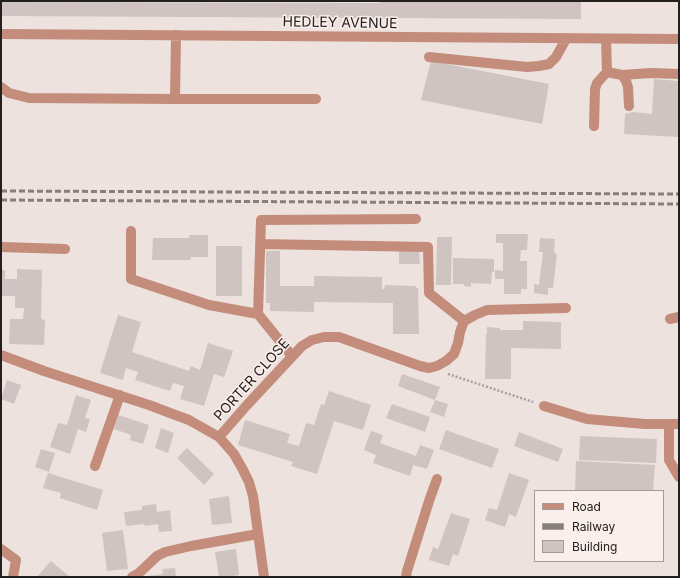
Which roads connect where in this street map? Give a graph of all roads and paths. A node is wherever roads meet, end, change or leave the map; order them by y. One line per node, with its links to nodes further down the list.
1 (1, 34): 2 (street, HEDLEY AVENUE)
2 (176, 35): 3 (street, HEDLEY AVENUE); 11 (street)
3 (566, 39): 4 (street, HEDLEY AVENUE); 6 (street)
4 (606, 39): 5 (street, HEDLEY AVENUE); 7 (street)
5 (679, 39)
6 (429, 57)
7 (607, 72): 9 (street); 14 (street)
8 (679, 74): 9 (street)
9 (622, 75): 13 (street)
10 (1, 87): 11 (street)
11 (175, 99): 12 (street)
12 (316, 99)
13 (629, 106)
14 (594, 126)
15 (416, 219): 17 (street)
16 (131, 232): 21 (street)
17 (260, 244): 21 (street); 22 (street)
18 (1, 247): 19 (street)
19 (65, 249)
20 (566, 308): 22 (street)
21 (258, 314): 24 (street)
22 (464, 321): 25 (street)
23 (1, 355): 26 (street)
24 (292, 356): 25 (street, PORTER CLOSE); 29 (street, PORTER CLOSE)
25 (429, 368): 27 (path)
26 (120, 395): 29 (street); 30 (street)
27 (544, 406): 28 (street)
28 (674, 424): 31 (street)
29 (219, 437): 33 (street)
30 (95, 466)
31 (679, 478)
32 (436, 479): 38 (street)
33 (258, 534): 36 (street); 37 (street)
34 (1, 549): 35 (street)
35 (13, 577)
36 (132, 577)
37 (264, 577)
38 (406, 577)

